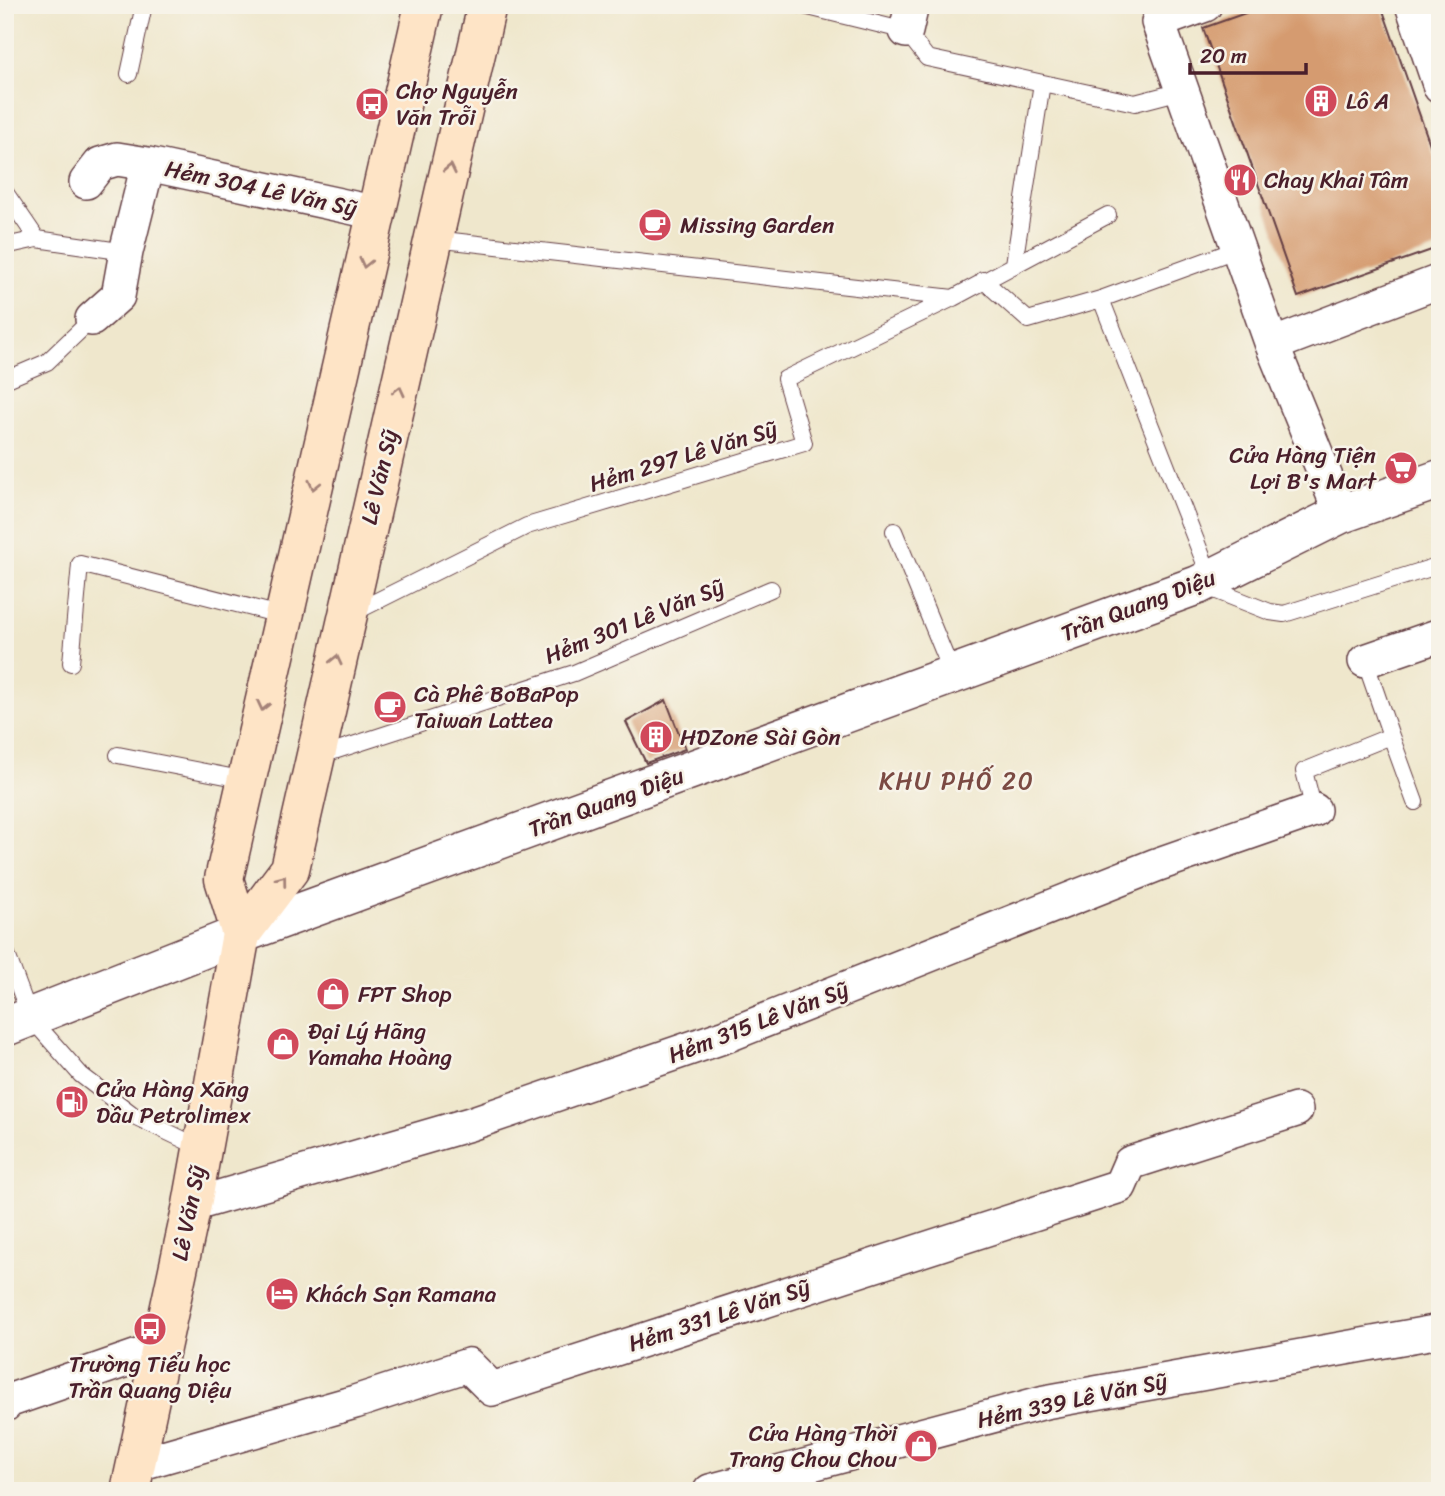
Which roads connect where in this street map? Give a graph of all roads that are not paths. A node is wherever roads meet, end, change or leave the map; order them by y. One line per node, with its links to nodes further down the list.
1 (144, 5): 8 (lane)
2 (424, 5): 15 (main road, Lê Văn Sỹ)
3 (486, 5): 18 (main road, Lê Văn Sỹ, one-way to 3)
4 (800, 5): 7 (lane)
5 (1205, 5): 11 (street)
6 (1412, 5): 10 (street)
7 (909, 18): 9 (lane)
8 (129, 74)
9 (1042, 83): 11 (lane); 22 (lane)
10 (1440, 88)
11 (1181, 90): 20 (street)
12 (148, 164): 13 (street); 15 (street, Hẻm 304 Lê Văn Sỹ); 21 (street, Hẻm 304 Lê Văn Sỹ)
13 (86, 182)
14 (5, 192): 17 (lane)
15 (377, 213): 36 (main road, Lê Văn Sỹ, one-way to 36)
16 (1108, 215): 22 (lane)
17 (37, 239): 19 (lane); 21 (lane)
18 (435, 239): 25 (lane); 37 (main road, Lê Văn Sỹ, one-way to 18)
19 (5, 246)
20 (1238, 248): 26 (lane); 28 (street)
21 (126, 252): 27 (street, Hẻm 304 Lê Văn Sỹ)
22 (1014, 264): 23 (lane)
23 (984, 280): 25 (lane); 26 (lane)
24 (1440, 281): 28 (street)
25 (953, 298): 37 (lane, Hẻm 297 Lê Văn Sỹ)
26 (1101, 299): 34 (lane)
27 (92, 319): 29 (lane)
28 (1272, 345): 31 (street)
29 (5, 380)
30 (1440, 479): 31 (street, Trần Quang Diệu)
31 (1341, 514): 34 (street, Trần Quang Diệu)
32 (894, 531): 41 (lane)
33 (1440, 565): 34 (lane)
34 (1205, 582): 41 (street, Trần Quang Diệu)
35 (771, 589): 44 (lane, Hẻm 301 Lê Văn Sỹ)
36 (285, 616): 40 (lane); 45 (main road, Lê Văn Sỹ, one-way to 45)
37 (346, 617): 44 (main road, Lê Văn Sỹ, one-way to 37)
38 (1440, 635): 39 (street)
39 (1365, 661): 42 (lane)
40 (71, 663)
41 (953, 675): 48 (street, Trần Quang Diệu)
42 (1391, 736): 46 (lane); 47 (lane)
43 (118, 755): 45 (lane)
44 (313, 758): 48 (main road, Lê Văn Sỹ, one-way to 44)
45 (246, 780): 48 (main road, Lê Văn Sỹ)
46 (1415, 802)
47 (1314, 810): 53 (street, Hẻm 315 Lê Văn Sỹ)
48 (241, 934): 50 (street, Trần Quang Diệu); 52 (main road, Lê Văn Sỹ)
49 (5, 949): 50 (lane)
50 (17, 1022): 52 (lane)
51 (1296, 1110): 57 (street, Hẻm 331 Lê Văn Sỹ)
52 (201, 1148): 53 (main road, Lê Văn Sỹ)
53 (192, 1205): 55 (main road, Lê Văn Sỹ)
54 (1440, 1331): 58 (street, Hẻm 339 Lê Văn Sỹ)
55 (161, 1348): 56 (street); 57 (main road, Lê Văn Sỹ)
56 (5, 1405)
57 (132, 1478)
58 (710, 1491)

